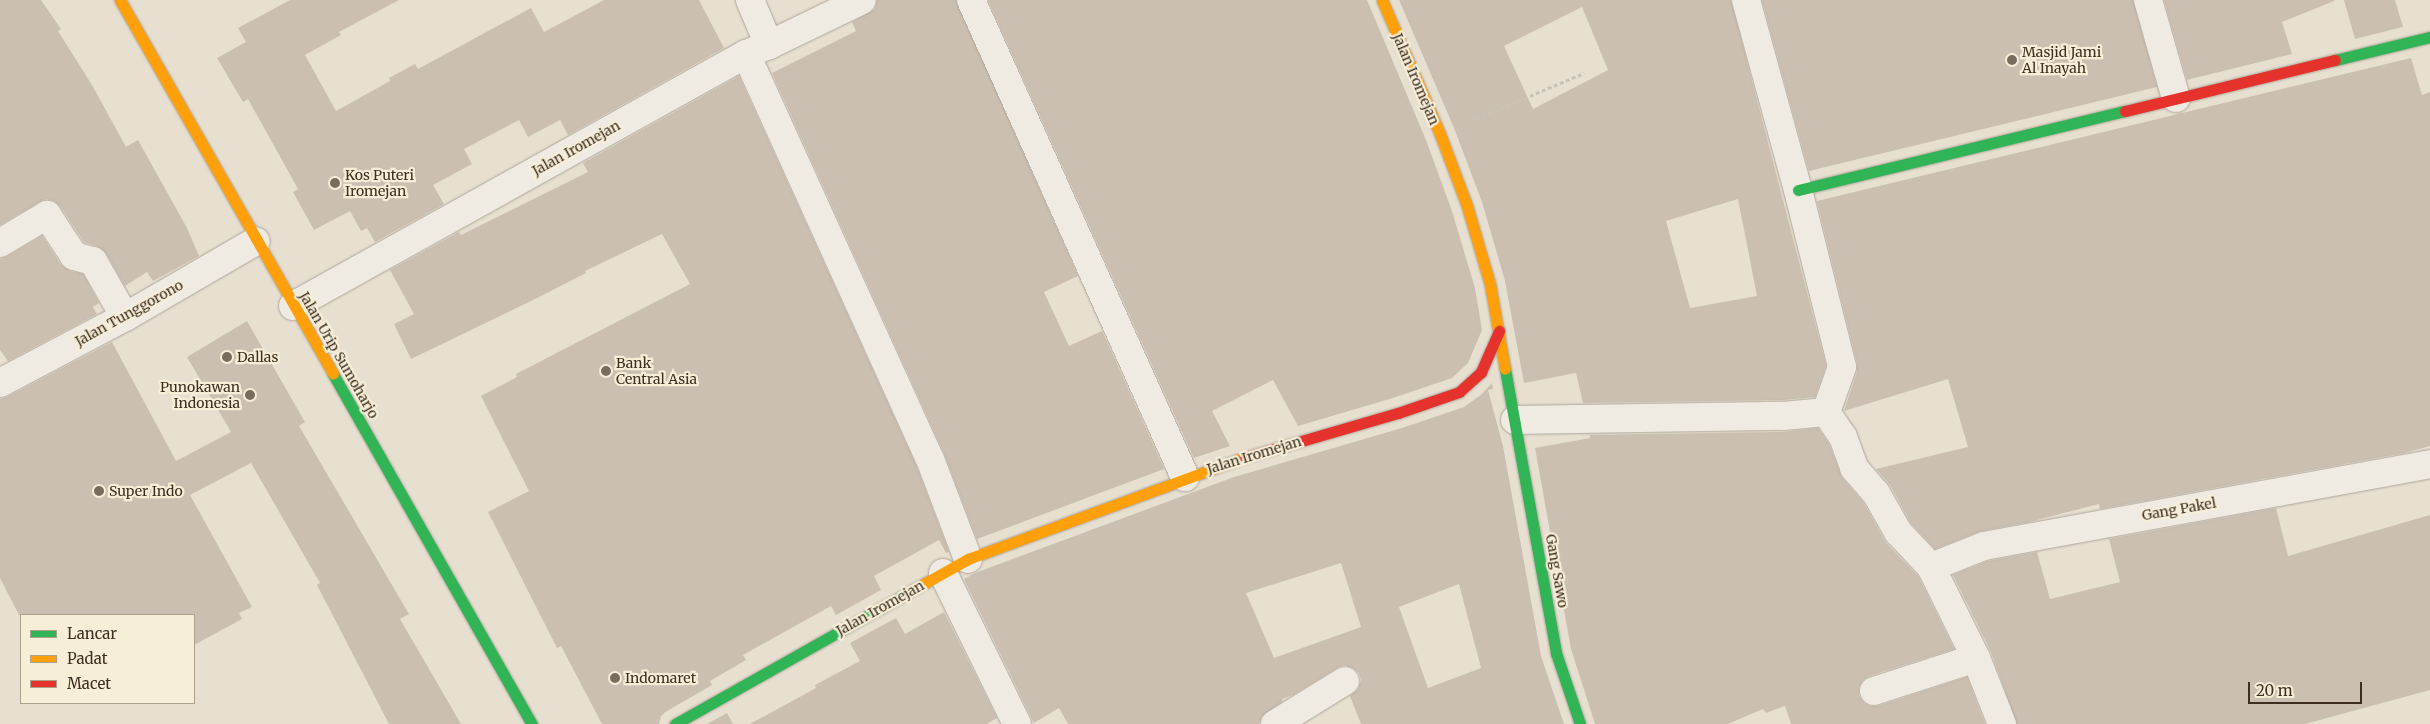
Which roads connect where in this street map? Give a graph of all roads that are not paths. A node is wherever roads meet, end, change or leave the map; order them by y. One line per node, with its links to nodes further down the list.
1 (120, 0): 12 (street, Jalan Urip Sumoharjo)
2 (750, 0): 9 (street)
3 (862, 0): 9 (street, Jalan Iromejan)
4 (971, 0): 21 (street)
5 (1382, 0): 16 (street, Jalan Iromejan)
6 (1746, 0): 11 (street)
7 (2148, 0): 10 (street)
8 (2430, 37): 10 (street)
9 (758, 50): 14 (street, Jalan Iromejan); 22 (street)
10 (2176, 98): 11 (street)
11 (1798, 190): 18 (street)
12 (256, 241): 14 (street, Jalan Urip Sumoharjo); 15 (street, Jalan Tunggorono)
13 (0, 242): 15 (street)
14 (293, 306): 28 (street, Jalan Urip Sumoharjo)
15 (125, 317): 17 (street, Jalan Tunggorono)
16 (1499, 331): 19 (street, Gang Sawo); 21 (street, Jalan Iromejan)
17 (0, 383)
18 (1826, 412): 19 (street); 23 (street)
19 (1515, 420): 32 (street, Gang Sawo)
20 (2430, 464): 23 (street, Gang Pakel)
21 (1185, 477): 22 (street, Jalan Iromejan)
22 (968, 559): 24 (street, Jalan Iromejan)
23 (1931, 567): 25 (street)
24 (943, 573): 29 (street, Jalan Iromejan); 30 (street)
25 (1976, 658): 27 (street); 33 (street)
26 (1345, 681): 31 (street)
27 (1874, 691)
28 (532, 724)
29 (675, 724)
30 (1017, 724)
31 (1275, 724)
32 (1580, 724)
33 (2002, 724)

